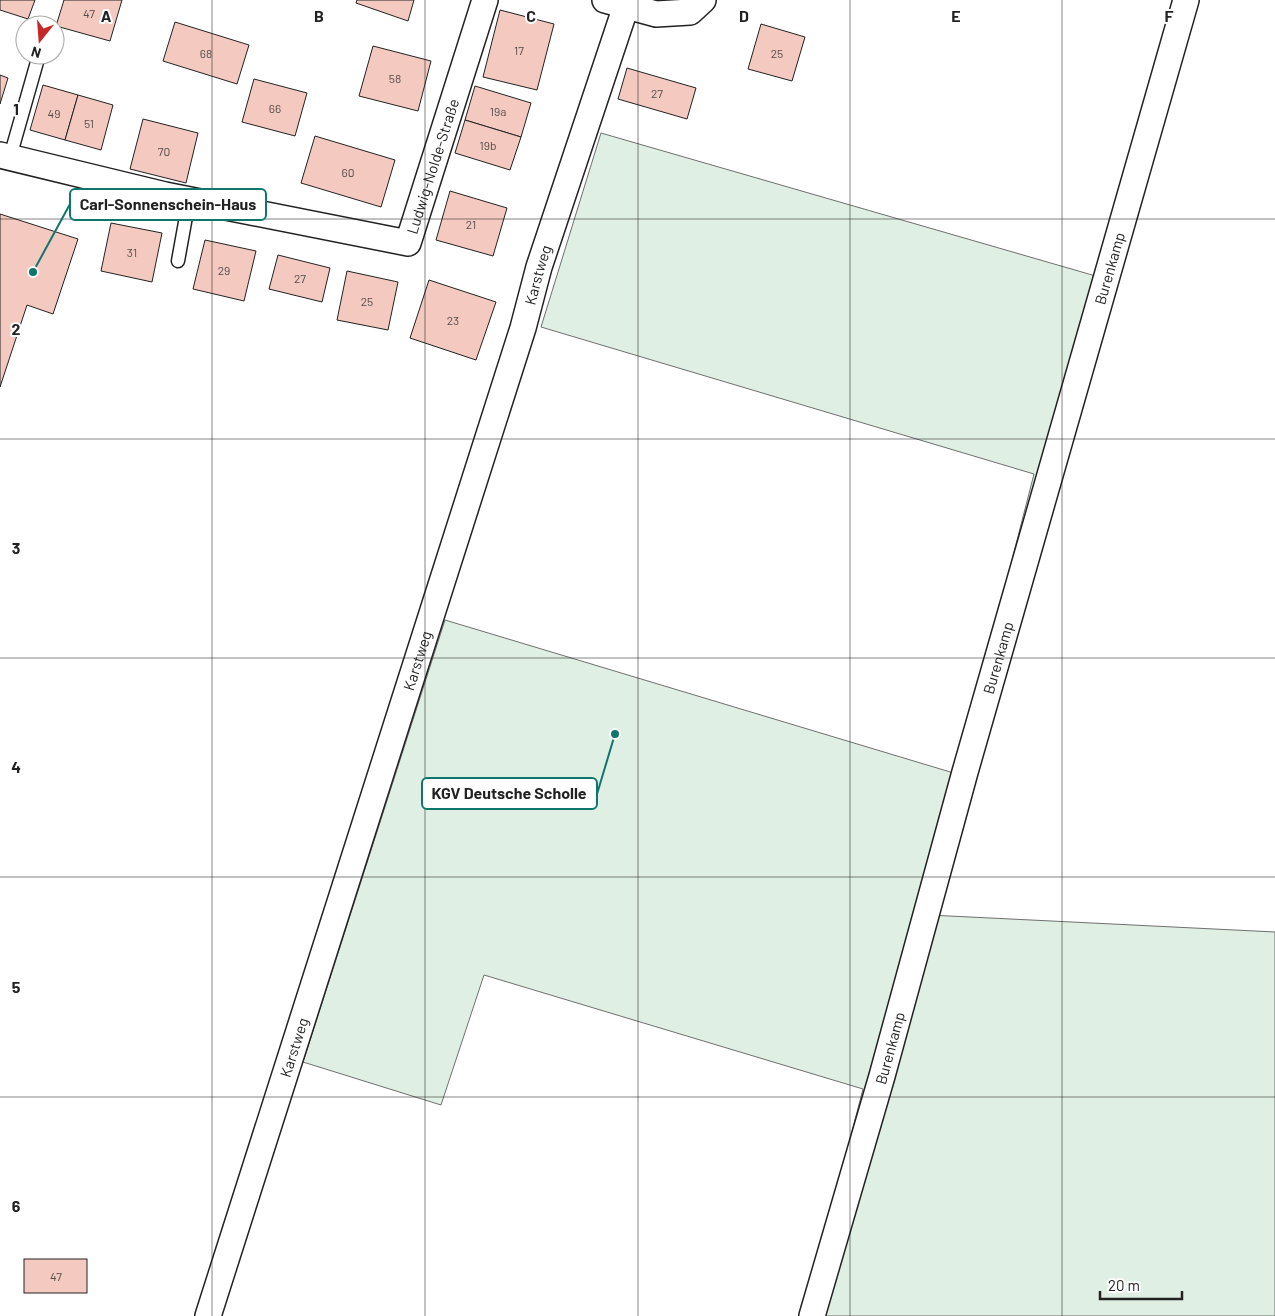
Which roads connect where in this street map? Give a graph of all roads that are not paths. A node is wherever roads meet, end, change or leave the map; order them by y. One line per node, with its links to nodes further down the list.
1 (485, 0): 7 (street, Ludwig-Nolde-Straße)
2 (703, 0): 4 (street)
3 (1186, 0): 10 (street, Burenkamp)
4 (615, 3): 9 (street, Karstweg)
5 (36, 65): 6 (lane)
6 (5, 156): 7 (street, Ludwig-Nolde-Straße)
7 (189, 200): 8 (lane)
8 (178, 261)
9 (208, 1316)
10 (812, 1316)

